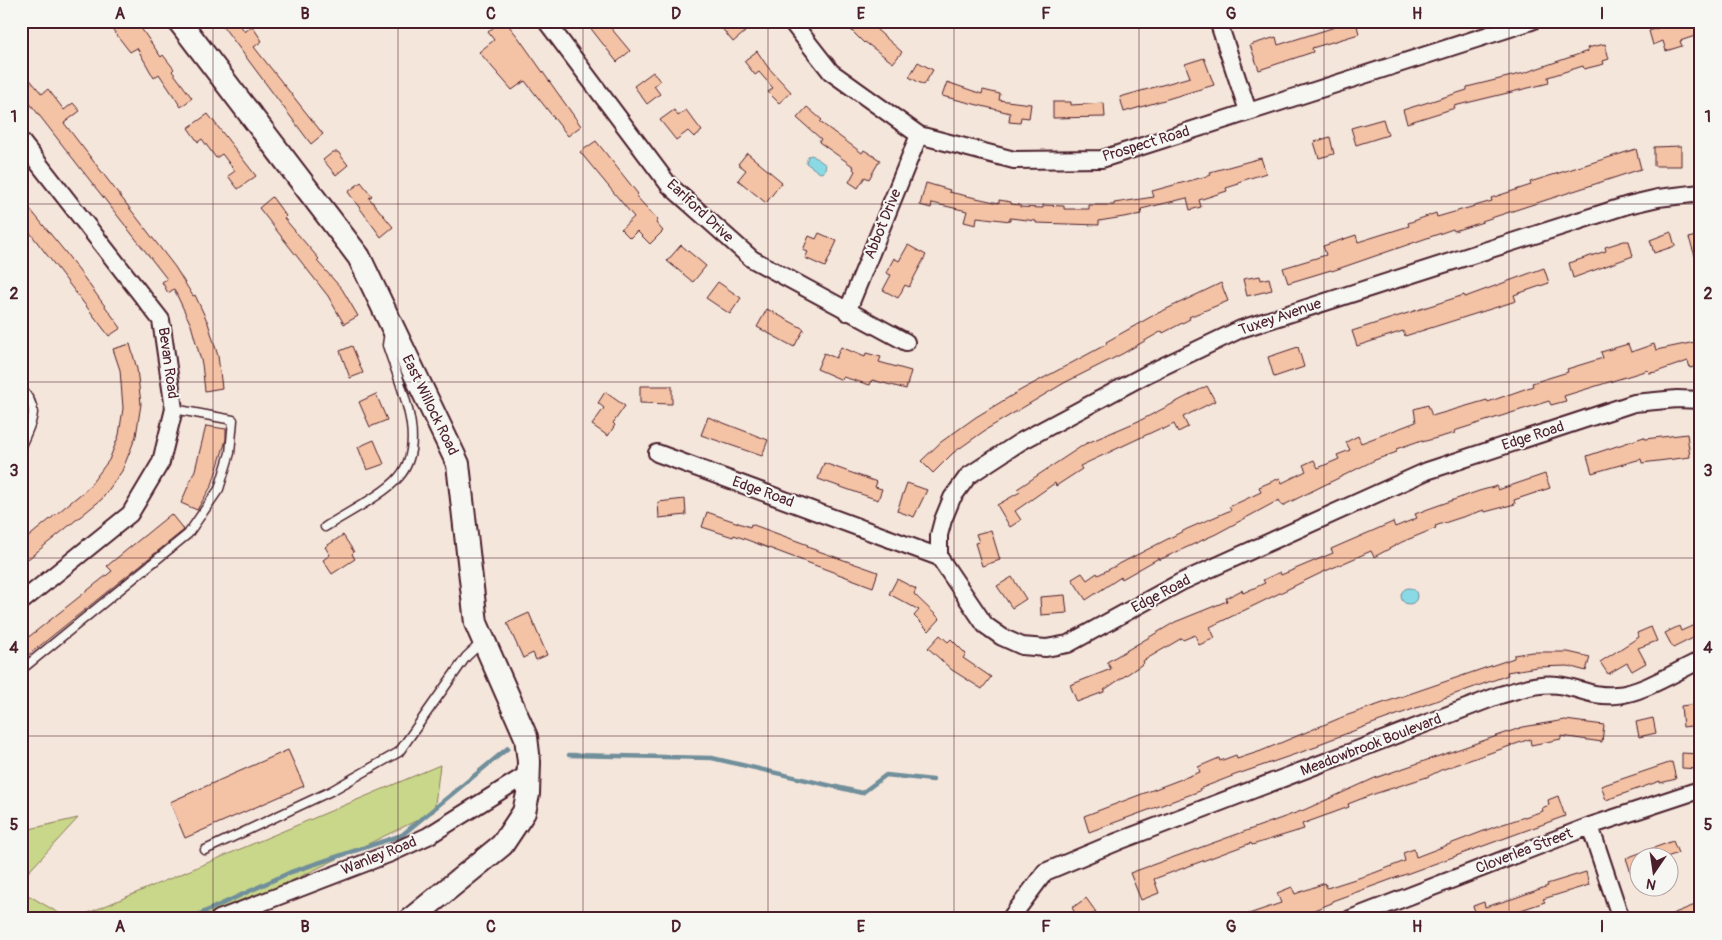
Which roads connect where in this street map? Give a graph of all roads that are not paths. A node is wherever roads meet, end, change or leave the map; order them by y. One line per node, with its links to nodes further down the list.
1 (178, 21): 11 (street, East Willock Road)
2 (546, 21): 10 (street, Earlford Drive)
3 (791, 21): 7 (street, Prospect Road)
4 (1218, 21): 6 (street)
5 (1532, 21): 6 (street, Prospect Road)
6 (1248, 112): 7 (street, Prospect Road)
7 (919, 135): 10 (street, Abbot Drive)
8 (21, 141): 15 (street, Bevan Road)
9 (1701, 193): 19 (street, Tuxey Avenue)
10 (847, 312): 12 (street, Earlford Drive)
11 (392, 325): 18 (lane); 21 (street, East Willock Road)
12 (906, 342)
13 (21, 389): 16 (lane)
14 (1701, 400): 19 (street, Edge Road)
15 (174, 409): 20 (street, Bevan Road); 23 (lane)
16 (21, 446)
17 (657, 452): 19 (street, Edge Road)
18 (325, 527)
19 (939, 557)
20 (21, 602)
21 (484, 641): 24 (street, East Willock Road); 27 (lane)
22 (1701, 660): 30 (street, Meadowbrook Boulevard)
23 (21, 670)
24 (529, 773): 28 (street, Wanley Road); 29 (street, East Willock Road)
25 (1701, 792): 26 (street, Cloverlea Street)
26 (1590, 826): 31 (street, Cloverlea Street); 32 (street)
27 (205, 850)
28 (219, 919)
29 (411, 919)
30 (1010, 919)
31 (1350, 919)
32 (1622, 919)

